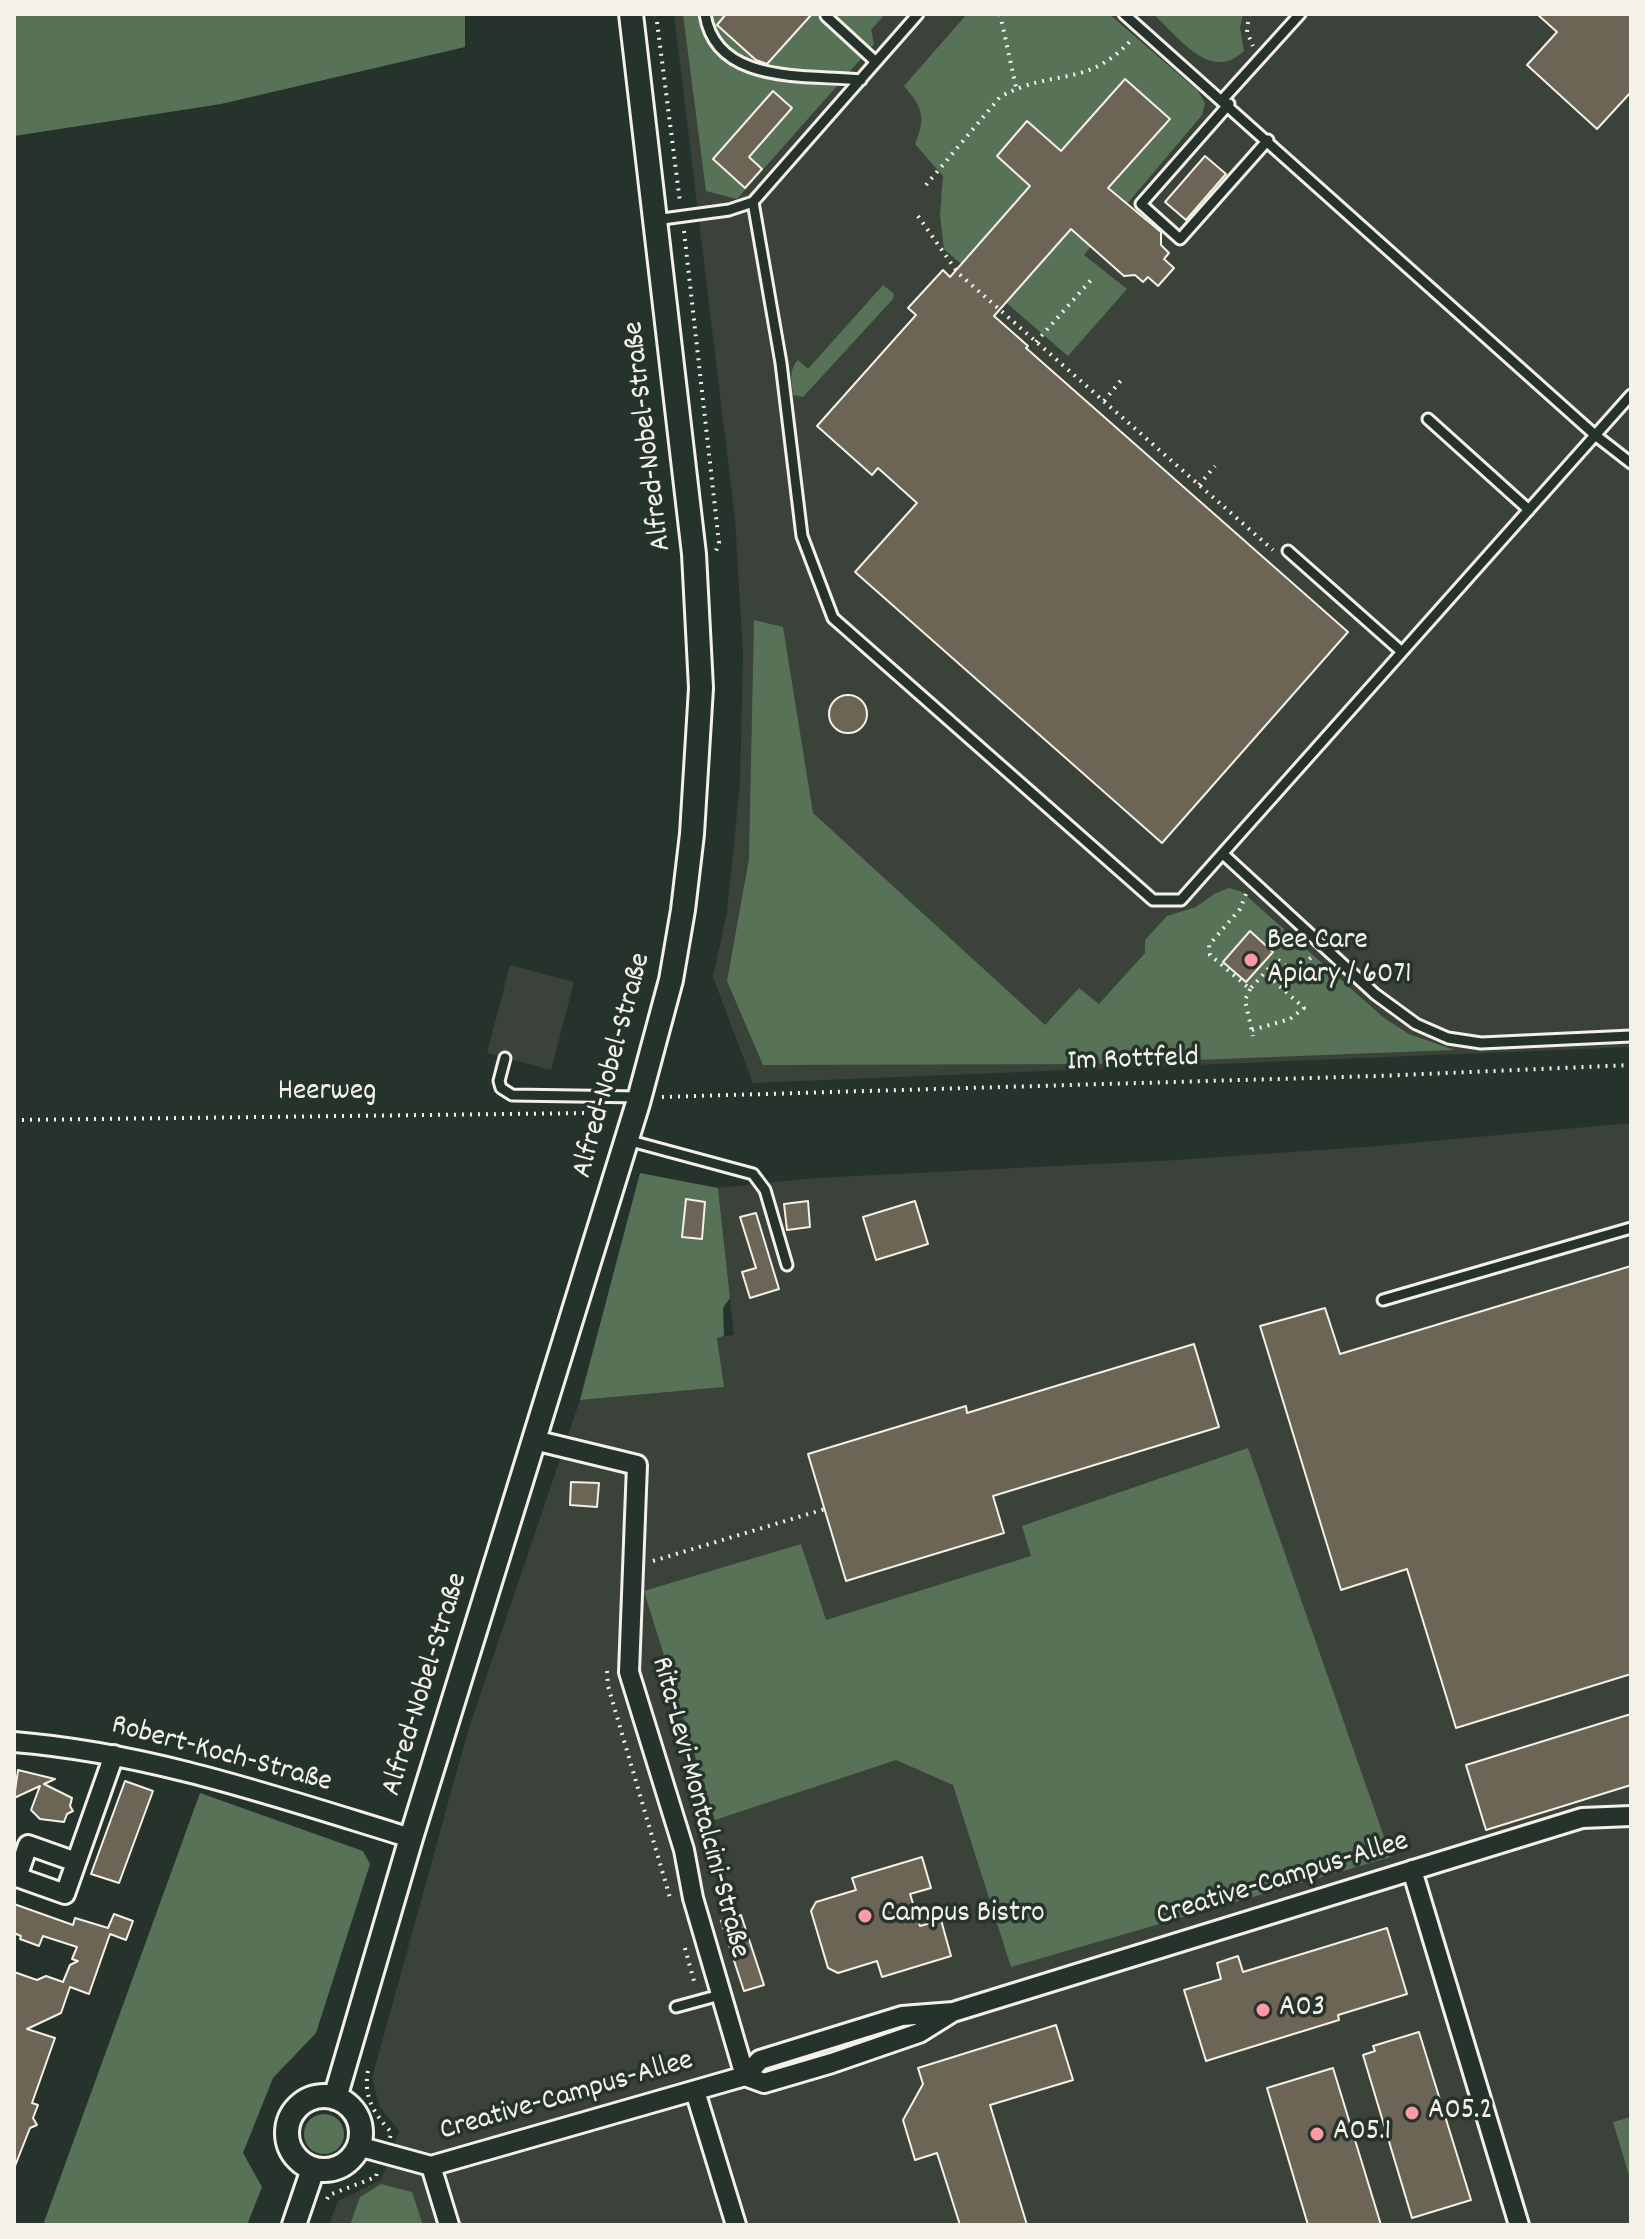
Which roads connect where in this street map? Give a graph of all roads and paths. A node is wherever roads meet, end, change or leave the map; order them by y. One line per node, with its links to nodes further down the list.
1 (631, 14): 21 (street, Alfred-Nobel-Straße)
2 (656, 14): 19 (path)
3 (705, 14): 13 (lane)
4 (918, 14): 12 (lane)
5 (1000, 14): 14 (path)
6 (1124, 14): 10 (lane)
7 (1249, 14): 11 (path)
8 (1300, 14): 11 (lane)
9 (826, 16): 12 (lane)
10 (1141, 29): 14 (path); 15 (lane)
11 (1259, 59): 15 (lane)
12 (876, 62): 13 (lane)
13 (861, 80): 18 (lane)
14 (1016, 87): 17 (path)
15 (1226, 102): 16 (lane); 16 (lane)
16 (1268, 140): 28 (lane)
17 (926, 185)
18 (753, 202): 19 (lane); 36 (lane)
19 (682, 216): 21 (lane); 34 (path)
20 (918, 216): 23 (path)
21 (655, 220): 47 (street, Alfred-Nobel-Straße)
22 (1091, 280): 23 (path)
23 (1036, 342): 26 (path)
24 (1122, 379): 26 (path)
25 (1631, 395): 28 (lane)
26 (1104, 401): 31 (path)
27 (1428, 419): 32 (lane)
28 (1595, 435): 29 (lane); 32 (lane)
29 (1631, 463)
30 (1215, 466): 31 (path)
31 (1199, 485): 33 (path)
32 (1529, 510): 35 (lane)
33 (1288, 551): 35 (lane)
34 (713, 559)
35 (1402, 652): 36 (lane)
36 (1223, 854): 37 (lane)
37 (1252, 881): 38 (lane); 40 (path)
38 (1323, 946): 39 (path); 43 (lane)
39 (1265, 973): 40 (path); 41 (path)
40 (1250, 989): 41 (path)
41 (1252, 1030): 42 (path)
42 (1253, 1036)
43 (1631, 1036)
44 (505, 1058): 47 (lane)
45 (1631, 1065): 47 (path, Im Rottfeld)
46 (660, 1084): 47 (path)
47 (648, 1098): 50 (street, Alfred-Nobel-Straße)
48 (593, 1113): 49 (path, Heerweg)
49 (14, 1120)
50 (627, 1140): 52 (lane); 54 (street, Alfred-Nobel-Straße)
51 (1631, 1228): 53 (lane)
52 (787, 1265)
53 (1383, 1300)
54 (534, 1440): 56 (street, Rita-Levi-Montalcini-Straße); 60 (street, Alfred-Nobel-Straße)
55 (825, 1509): 56 (path)
56 (632, 1567): 63 (street, Rita-Levi-Montalcini-Straße)
57 (14, 1742): 58 (street, Robert-Koch-Straße)
58 (114, 1755): 60 (street, Robert-Koch-Straße); 61 (street)
59 (1631, 1816): 62 (street, Creative-Campus-Allee)
60 (411, 1838): 68 (street, Alfred-Nobel-Straße)
61 (76, 1862)
62 (1412, 1870): 66 (street, Creative-Campus-Allee); 77 (street)
63 (720, 1995): 64 (lane); 66 (street, Rita-Levi-Montalcini-Straße)
64 (676, 2007)
65 (370, 2061): 70 (path)
66 (745, 2076): 67 (street, Creative-Campus-Allee)
67 (695, 2091): 71 (street, Creative-Campus-Allee); 76 (street)
68 (335, 2098): 69 (street); 72 (street)
69 (358, 2146): 70 (street, Creative-Campus-Allee); 72 (street)
70 (384, 2154): 71 (street, Creative-Campus-Allee); 73 (path)
71 (431, 2166): 75 (street)
72 (313, 2169): 74 (street)
73 (324, 2210)
74 (294, 2225)
75 (449, 2225)
76 (736, 2225)
77 (1519, 2225)

